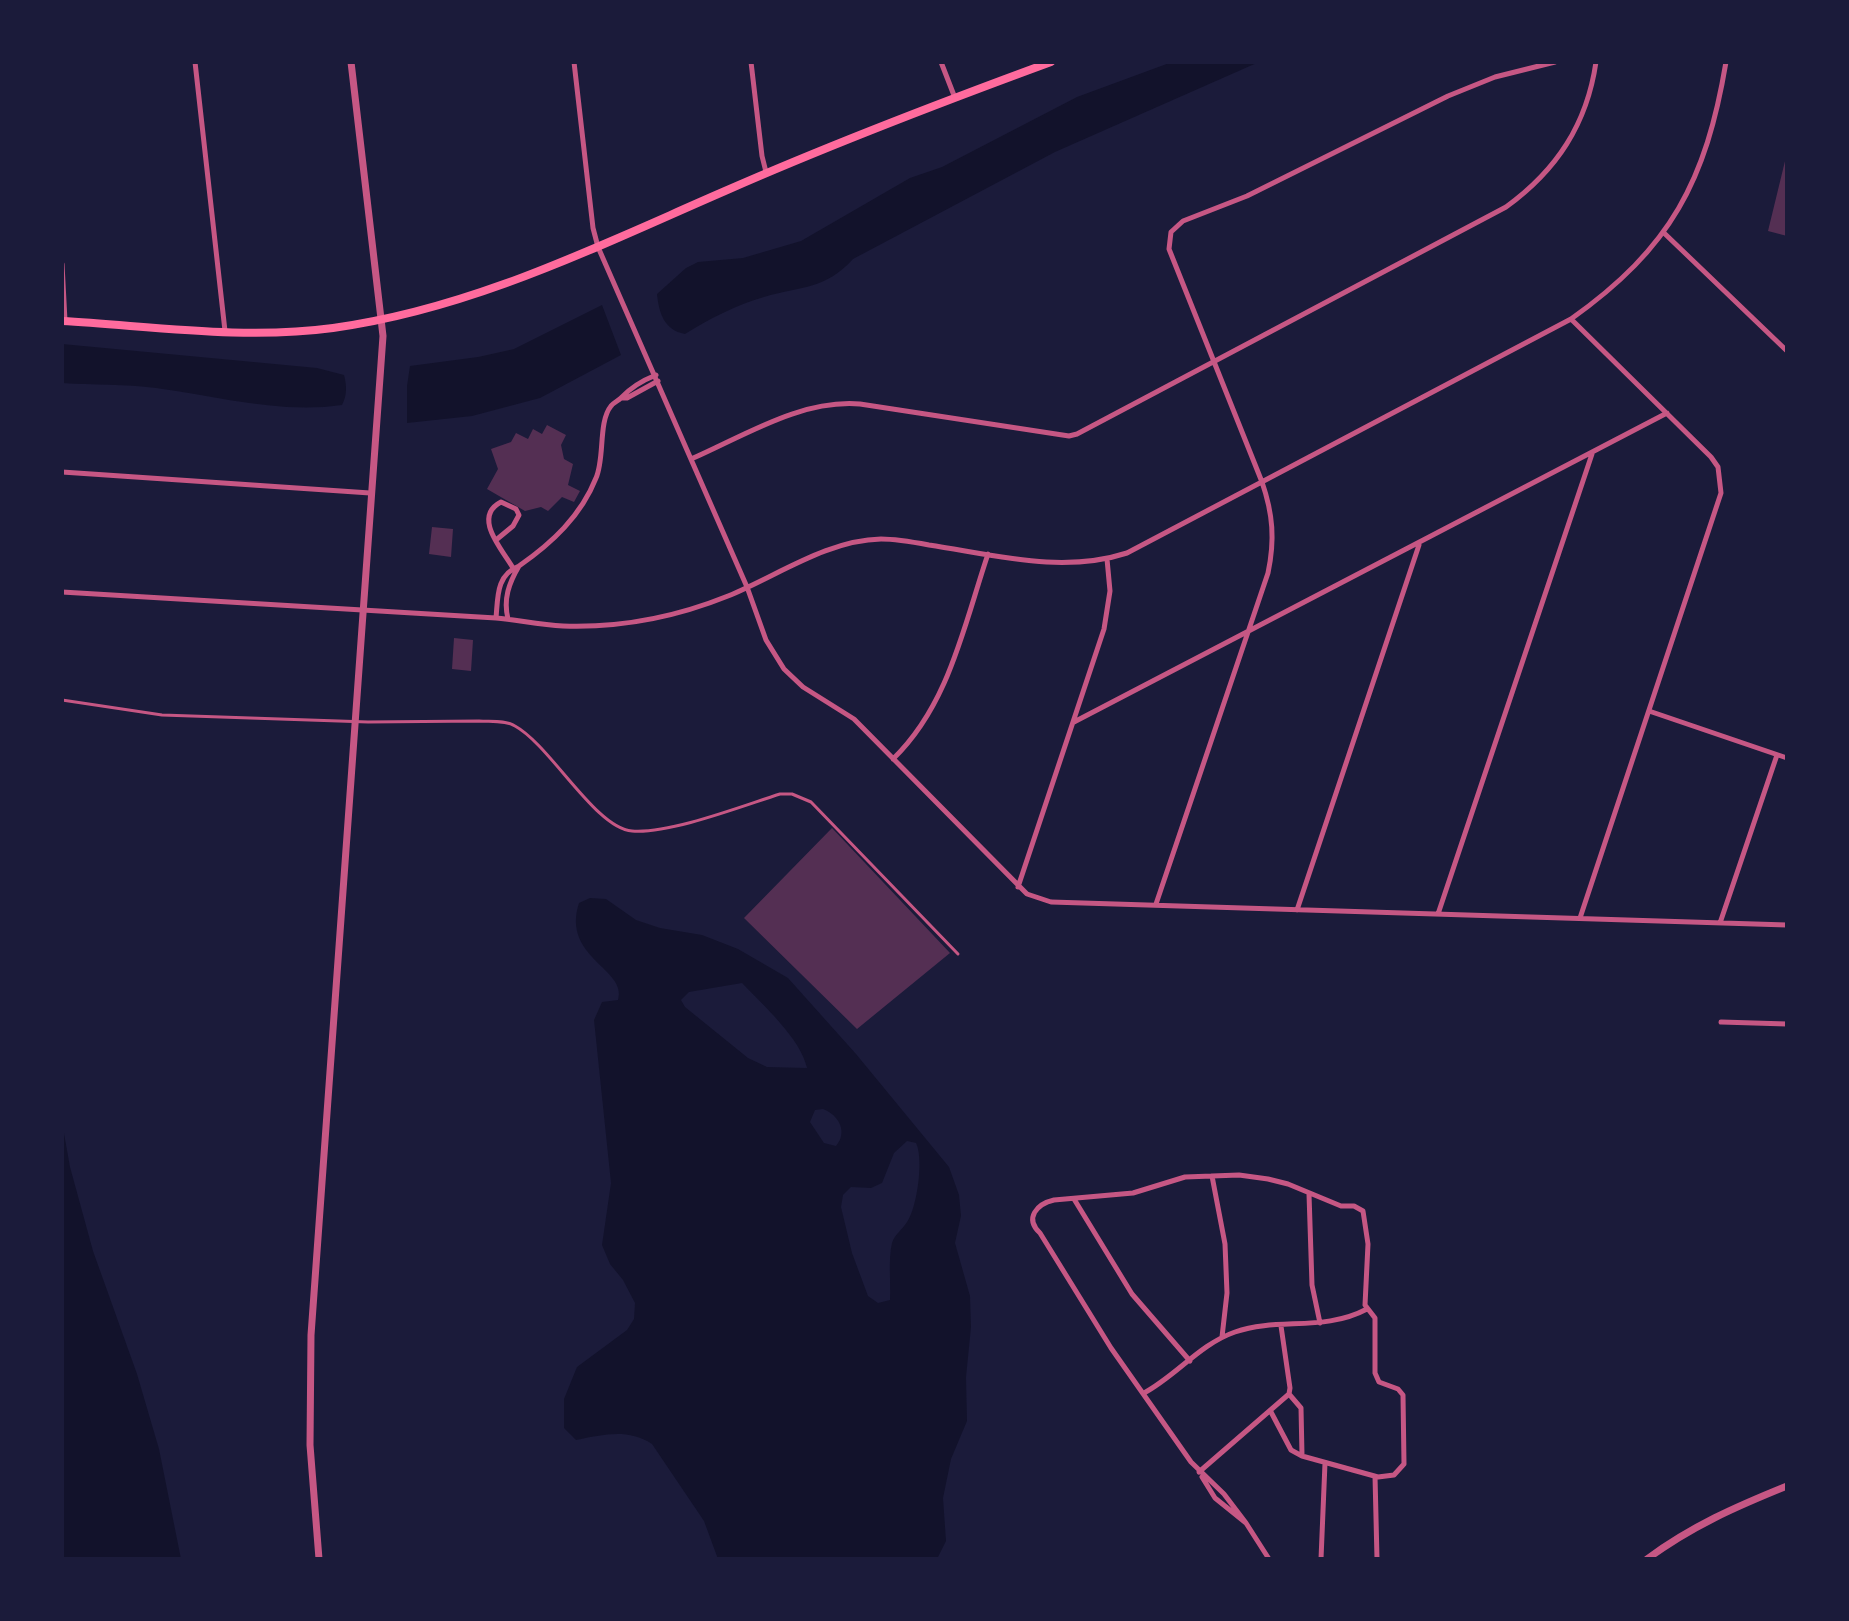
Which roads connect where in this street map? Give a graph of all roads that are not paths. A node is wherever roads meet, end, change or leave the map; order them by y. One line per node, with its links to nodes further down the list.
1 (195, 62): 18 (street)
2 (351, 62): 15 (street)
3 (574, 62): 13 (street)
4 (751, 62): 11 (street)
5 (941, 62): 10 (street)
6 (1051, 62): 10 (main road)
7 (1555, 62): 20 (street)
8 (1596, 62): 20 (street)
9 (1726, 62): 12 (street)
10 (956, 99): 11 (main road)
11 (767, 173): 13 (main road)
12 (1663, 232): 16 (street); 19 (street)
13 (598, 247): 15 (main road); 21 (street)
14 (62, 264): 17 (street)
15 (382, 318): 18 (main road); 27 (street)
16 (1571, 319): 22 (street); 26 (street)
17 (63, 321): 18 (main road)
18 (225, 331)
19 (1787, 351)
20 (1214, 362): 24 (street); 26 (street)
21 (657, 378): 24 (street); 32 (street)
22 (1667, 413): 23 (street); 40 (street)
23 (1592, 453): 29 (street); 49 (street)
24 (691, 459): 33 (street)
25 (62, 472): 27 (street)
26 (1262, 482): 31 (street); 38 (street)
27 (370, 493): 35 (street)
28 (496, 540): 28 (street); 32 (street)
29 (1419, 544): 38 (street); 48 (street)
30 (988, 554): 31 (street); 33 (street); 45 (street)
31 (1107, 559): 42 (street)
32 (516, 567): 36 (street); 37 (street)
33 (747, 587): 37 (street); 45 (street)
34 (62, 592): 35 (street)
35 (363, 612): 36 (street); 41 (street)
36 (496, 618): 37 (street)
37 (508, 619)
38 (1246, 634): 42 (street); 47 (street)
39 (62, 700): 41 (lane)
40 (1649, 711): 43 (street); 50 (street)
41 (355, 722): 53 (lane); 72 (street)
42 (1074, 722): 46 (street)
43 (1777, 755): 44 (street); 51 (street)
44 (1787, 758)
45 (893, 759): 46 (street)
46 (1018, 887): 47 (street)
47 (1156, 904): 48 (street)
48 (1297, 910): 49 (street)
49 (1438, 914): 50 (street)
50 (1580, 919): 51 (street)
51 (1720, 923): 52 (street)
52 (1787, 925)
53 (958, 954)
54 (1721, 1022): 55 (street)
55 (1787, 1024)
56 (1212, 1176): 57 (street); 58 (street); 62 (street)
57 (1309, 1194): 59 (street); 60 (street)
58 (1074, 1199): 63 (street); 64 (street)
59 (1367, 1309): 60 (street); 70 (street)
60 (1320, 1323): 61 (street)
61 (1281, 1326): 62 (street); 65 (street)
62 (1222, 1338): 63 (street)
63 (1190, 1361): 64 (street)
64 (1144, 1393): 69 (street)
65 (1289, 1394): 66 (street); 67 (street)
66 (1271, 1412): 67 (street); 69 (street)
67 (1302, 1456): 68 (street)
68 (1325, 1463): 70 (street); 74 (street)
69 (1199, 1472): 73 (street)
70 (1375, 1476): 75 (street)
71 (1787, 1486): 76 (street)
72 (319, 1559)
73 (1269, 1559)
74 (1321, 1559)
75 (1377, 1559)
76 (1647, 1559)

